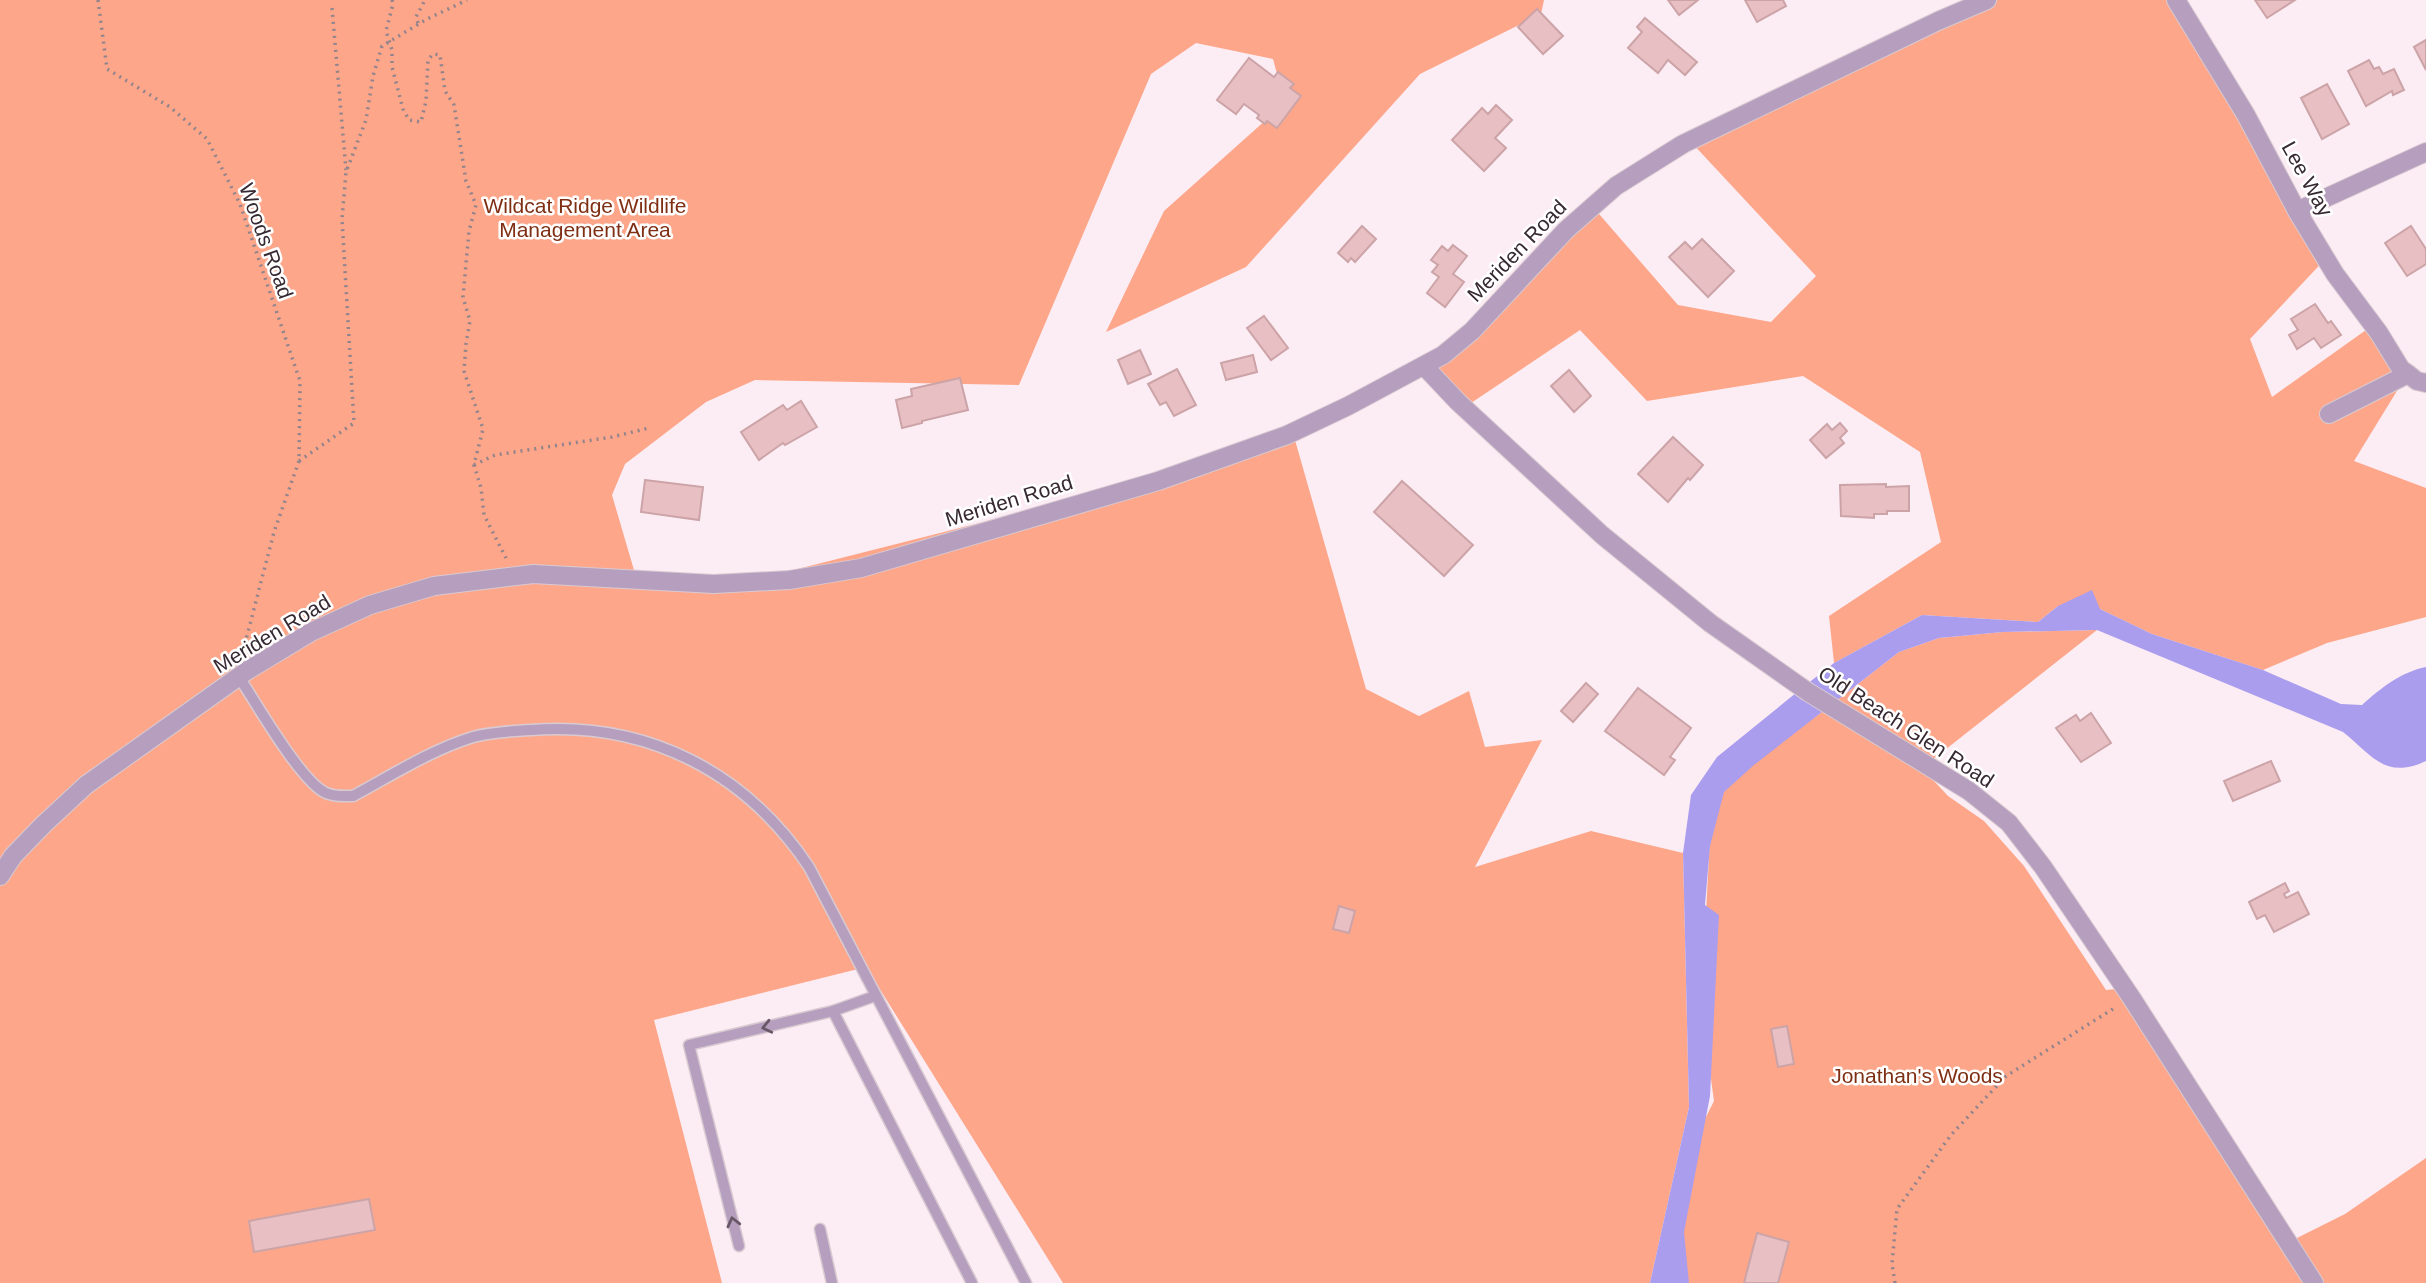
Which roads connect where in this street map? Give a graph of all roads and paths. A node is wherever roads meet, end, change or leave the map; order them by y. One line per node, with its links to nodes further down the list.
1 (98, 0): 18 (path, Woods Road)
2 (392, 0): 9 (path)
3 (425, 0): 8 (path)
4 (467, 0): 8 (path)
5 (1987, 0): 13 (street, Meriden Road)
6 (2176, 0): 12 (street, Lee Way)
7 (332, 8): 11 (path)
8 (418, 24): 9 (path)
9 (389, 42): 11 (path); 19 (path)
10 (2426, 152): 12 (street)
11 (346, 172): 18 (path)
12 (2297, 211): 14 (street, Lee Way)
13 (1424, 366): 20 (street, Meriden Road); 24 (street, Old Beach Glen Road)
14 (2408, 373): 15 (street); 16 (street)
15 (2426, 383)
16 (2329, 414)
17 (649, 428): 19 (path)
18 (299, 461): 21 (path, Woods Road)
19 (474, 465): 20 (path)
20 (533, 574): 21 (street, Meriden Road)
21 (237, 679): 22 (street, Meriden Road); 23 (lane)
22 (0, 876)
23 (875, 996): 25 (lane); 30 (lane)
24 (2131, 997): 31 (path); 32 (street, Old Beach Glen Road)
25 (833, 1011): 27 (lane); 29 (lane)
26 (820, 1229): 28 (lane)
27 (740, 1246)
28 (832, 1283)
29 (972, 1283)
30 (1026, 1283)
31 (1895, 1283)
32 (2314, 1283)

